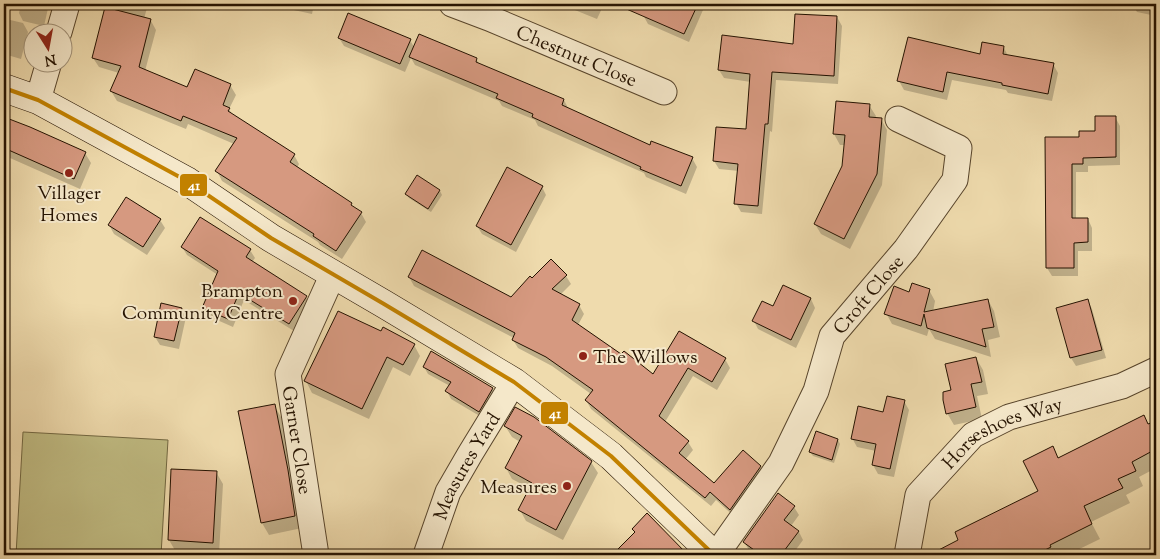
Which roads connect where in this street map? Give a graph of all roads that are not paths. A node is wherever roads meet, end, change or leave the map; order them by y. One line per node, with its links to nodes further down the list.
1 (67, 4): 4 (street)
2 (452, 4): 3 (street, Chestnut Close)
3 (491, 11): 7 (street, Chestnut Close)
4 (61, 22)
5 (46, 72): 8 (street)
6 (4, 88): 8 (street)
7 (664, 92)
8 (38, 100): 10 (street)
9 (898, 119): 15 (street, Croft Close)
10 (333, 274): 12 (street); 13 (street, Garner Close)
11 (1156, 370): 16 (street, Horseshoes Way)
12 (514, 382): 14 (street, Measures Yard); 15 (street)
13 (316, 555)
14 (426, 555)
15 (715, 555)
16 (906, 555)

